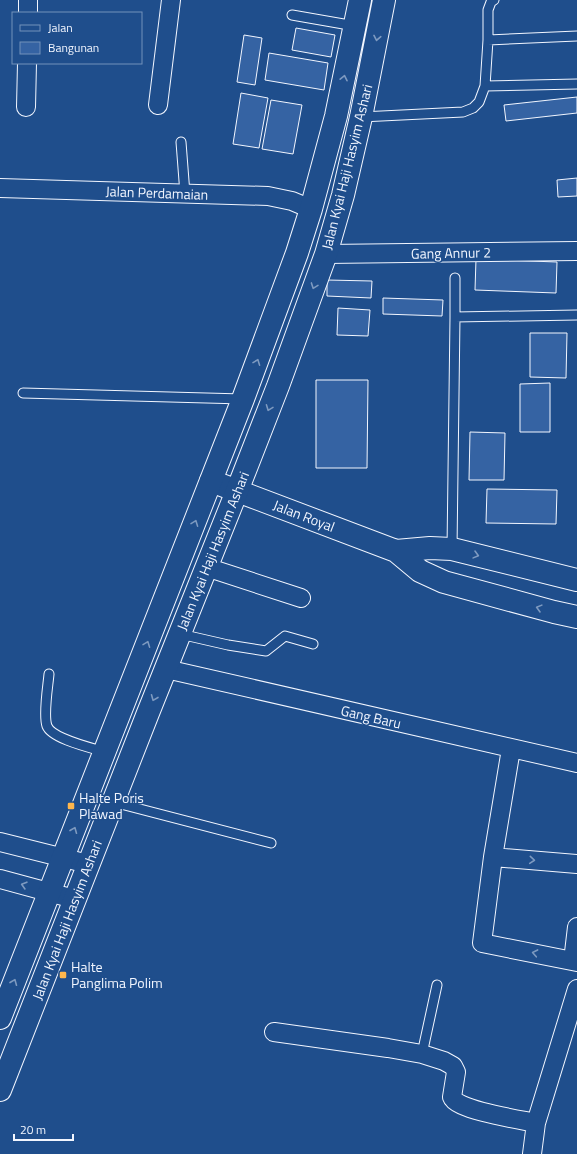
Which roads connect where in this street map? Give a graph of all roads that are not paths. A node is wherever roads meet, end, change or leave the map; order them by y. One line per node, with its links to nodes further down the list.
1 (28, 0): 6 (street)
2 (171, 0): 14 (street)
3 (360, 0): 8 (main road, Jalan Kyai Haji Hasyim Ashari)
4 (384, 0): 16 (main road, Jalan Kyai Haji Hasyim Ashari, one-way to 16)
5 (494, 0): 10 (lane)
6 (28, 12)
7 (292, 15): 8 (lane)
8 (355, 26): 20 (main road, Jalan Kyai Haji Hasyim Ashari, one-way to 8)
9 (577, 36): 10 (lane)
10 (488, 40): 13 (lane)
11 (27, 64): 15 (street)
12 (577, 84): 13 (lane)
13 (485, 86): 16 (lane)
14 (158, 105)
15 (26, 107)
16 (361, 117): 22 (main road, Jalan Kyai Haji Hasyim Ashari)
17 (181, 142): 19 (lane)
18 (0, 188): 19 (street, Jalan Perdamaian)
19 (185, 194): 20 (street, Jalan Perdamaian)
20 (311, 209): 27 (main road, Jalan Kyai Haji Hasyim Ashari, one-way to 20)
21 (577, 251): 22 (street, Gang Annur 2)
22 (326, 254): 29 (main road, Jalan Kyai Haji Hasyim Ashari, one-way to 29)
23 (455, 278): 25 (lane)
24 (577, 315): 25 (lane)
25 (455, 318): 30 (lane)
26 (22, 393): 27 (lane)
27 (243, 399): 28 (main road, Jalan Kyai Haji Hasyim Ashari)
28 (211, 481): 29 (main road, Jalan Royal); 41 (main road, Jalan Kyai Haji Hasyim Ashari, one-way to 28)
29 (237, 491): 31 (main road, Jalan Royal); 32 (main road, Jalan Kyai Haji Hasyim Ashari)
30 (452, 549): 31 (main road, Jalan Royal); 33 (main road, Jalan Royal, one-way to 33)
31 (396, 551): 35 (main road, Jalan Royal, one-way to 31)
32 (206, 567): 34 (street); 36 (main road, Jalan Kyai Haji Hasyim Ashari)
33 (577, 580)
34 (300, 598)
35 (577, 617)
36 (180, 634): 37 (lane); 38 (main road, Jalan Kyai Haji Hasyim Ashari)
37 (313, 644)
38 (166, 669): 40 (street, Gang Baru); 43 (main road, Jalan Kyai Haji Hasyim Ashari, one-way to 43)
39 (49, 674): 41 (lane)
40 (511, 749): 42 (street, Gang Baru); 46 (street)
41 (105, 752): 47 (main road, Jalan Kyai Haji Hasyim Ashari, one-way to 41)
42 (577, 763)
43 (113, 802): 45 (lane); 48 (main road, Jalan Kyai Haji Hasyim Ashari)
44 (0, 842): 47 (street)
45 (270, 843)
46 (493, 857): 49 (street, one-way to 49); 54 (street, one-way to 46)
47 (63, 858): 48 (street); 51 (main road, Jalan Kyai Haji Hasyim Ashari)
48 (88, 864): 52 (main road, Jalan Kyai Haji Hasyim Ashari)
49 (577, 864)
50 (0, 879): 51 (street, one-way to 50)
51 (50, 892): 52 (street); 57 (main road, Jalan Kyai Haji Hasyim Ashari, one-way to 51)
52 (74, 899): 60 (main road, Jalan Kyai Haji Hasyim Ashari)
53 (577, 927): 54 (street)
54 (575, 961)
55 (437, 985): 59 (lane)
56 (577, 989): 61 (street)
57 (0, 1018)
58 (274, 1032): 59 (street)
59 (422, 1054): 61 (street)
60 (0, 1090)
61 (536, 1123): 62 (street)
62 (532, 1154)

